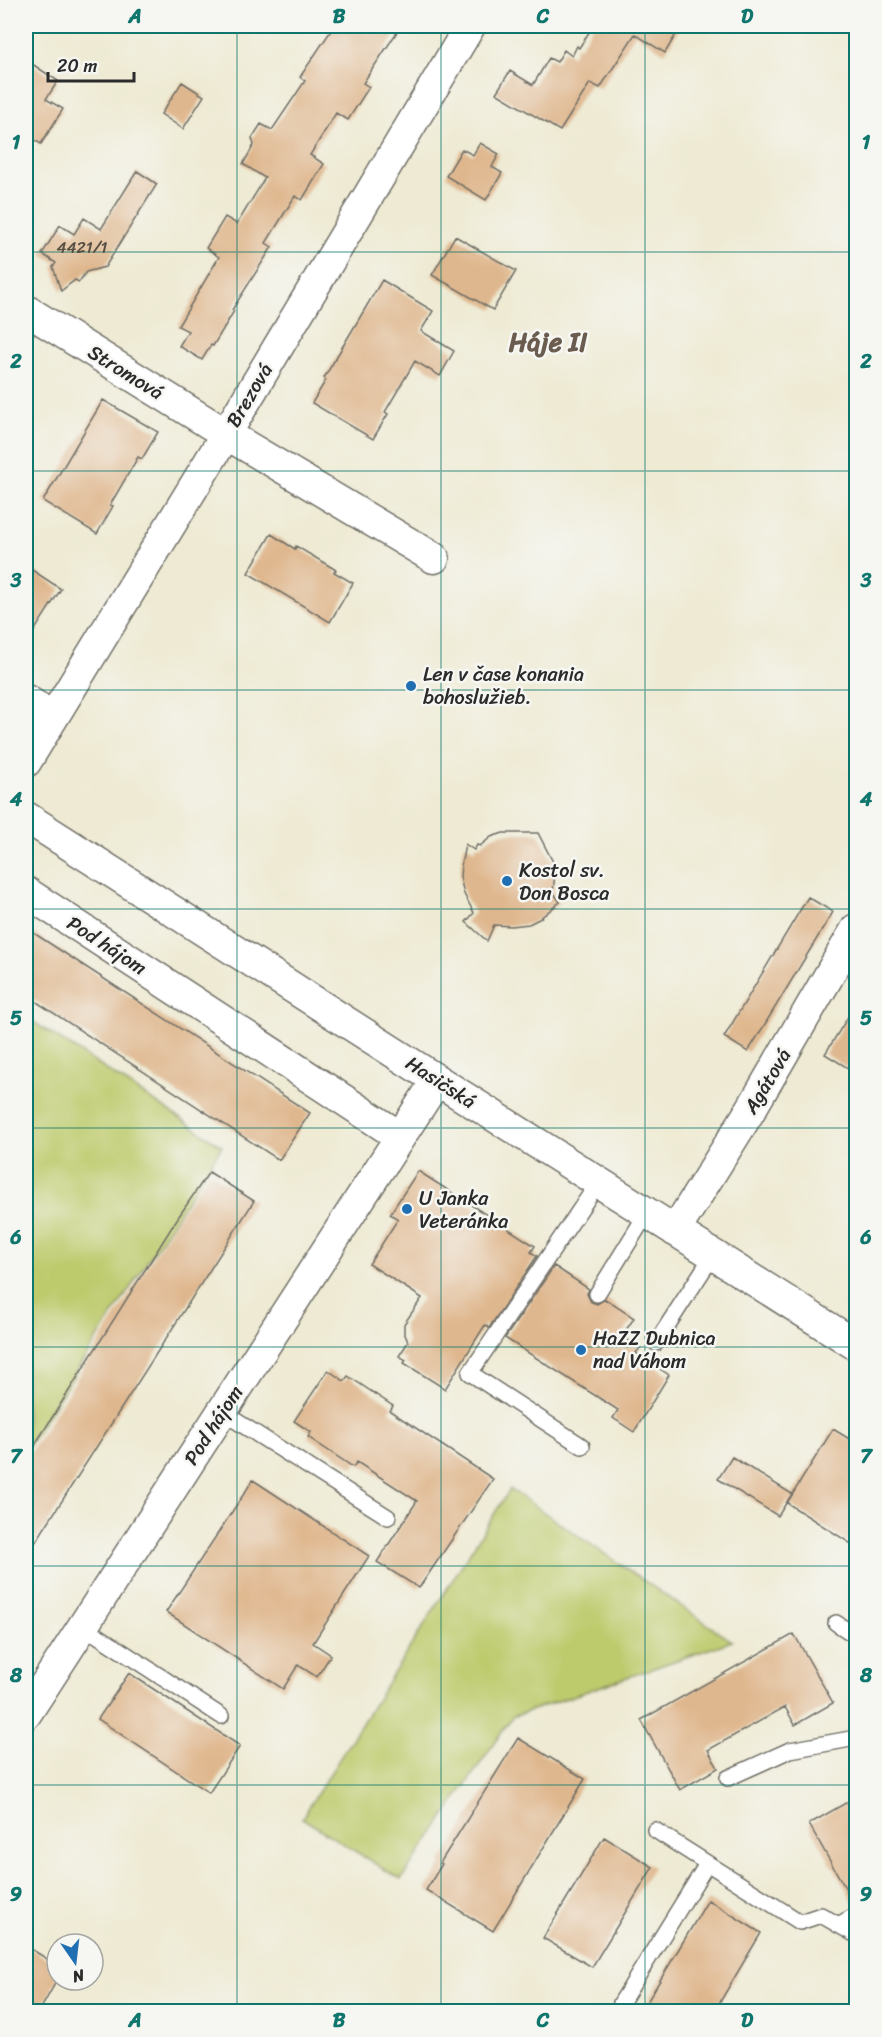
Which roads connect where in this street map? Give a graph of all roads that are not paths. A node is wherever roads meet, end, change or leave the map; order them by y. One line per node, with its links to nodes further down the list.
1 (470, 26): 3 (street, Brezová)
2 (26, 310): 3 (street, Stromová)
3 (226, 434): 4 (street, Stromová); 6 (street, Brezová)
4 (434, 558)
5 (26, 700): 6 (street)
6 (53, 717): 7 (street, Brezová)
7 (26, 762)
8 (26, 818): 11 (street, Hasičská)
9 (26, 892): 12 (street, Pod hájom)
10 (856, 929): 15 (street, Agátová)
11 (437, 1080): 12 (street, Pod hájom); 13 (street, Hasičská)
12 (399, 1136): 20 (street, Pod hájom)
13 (598, 1183): 14 (street, Hasičská); 21 (lane)
14 (647, 1213): 15 (street, Hasičská); 17 (lane)
15 (675, 1231): 16 (street, Hasičská)
16 (713, 1255): 18 (lane); 19 (street, Hasičská)
17 (597, 1294)
18 (656, 1343)
19 (856, 1345)
20 (222, 1412): 22 (lane); 24 (street, Pod hájom)
21 (582, 1446)
22 (388, 1517)
23 (836, 1623): 25 (lane)
24 (83, 1626): 26 (street, Pod hájom); 27 (lane)
25 (856, 1636)
26 (26, 1714)
27 (221, 1716)
28 (856, 1738): 29 (lane)
29 (728, 1778)
30 (655, 1830): 31 (lane)
31 (708, 1864): 33 (lane); 35 (lane)
32 (856, 1915): 33 (lane)
33 (838, 1925): 34 (lane)
34 (856, 1935)
35 (626, 2012)

